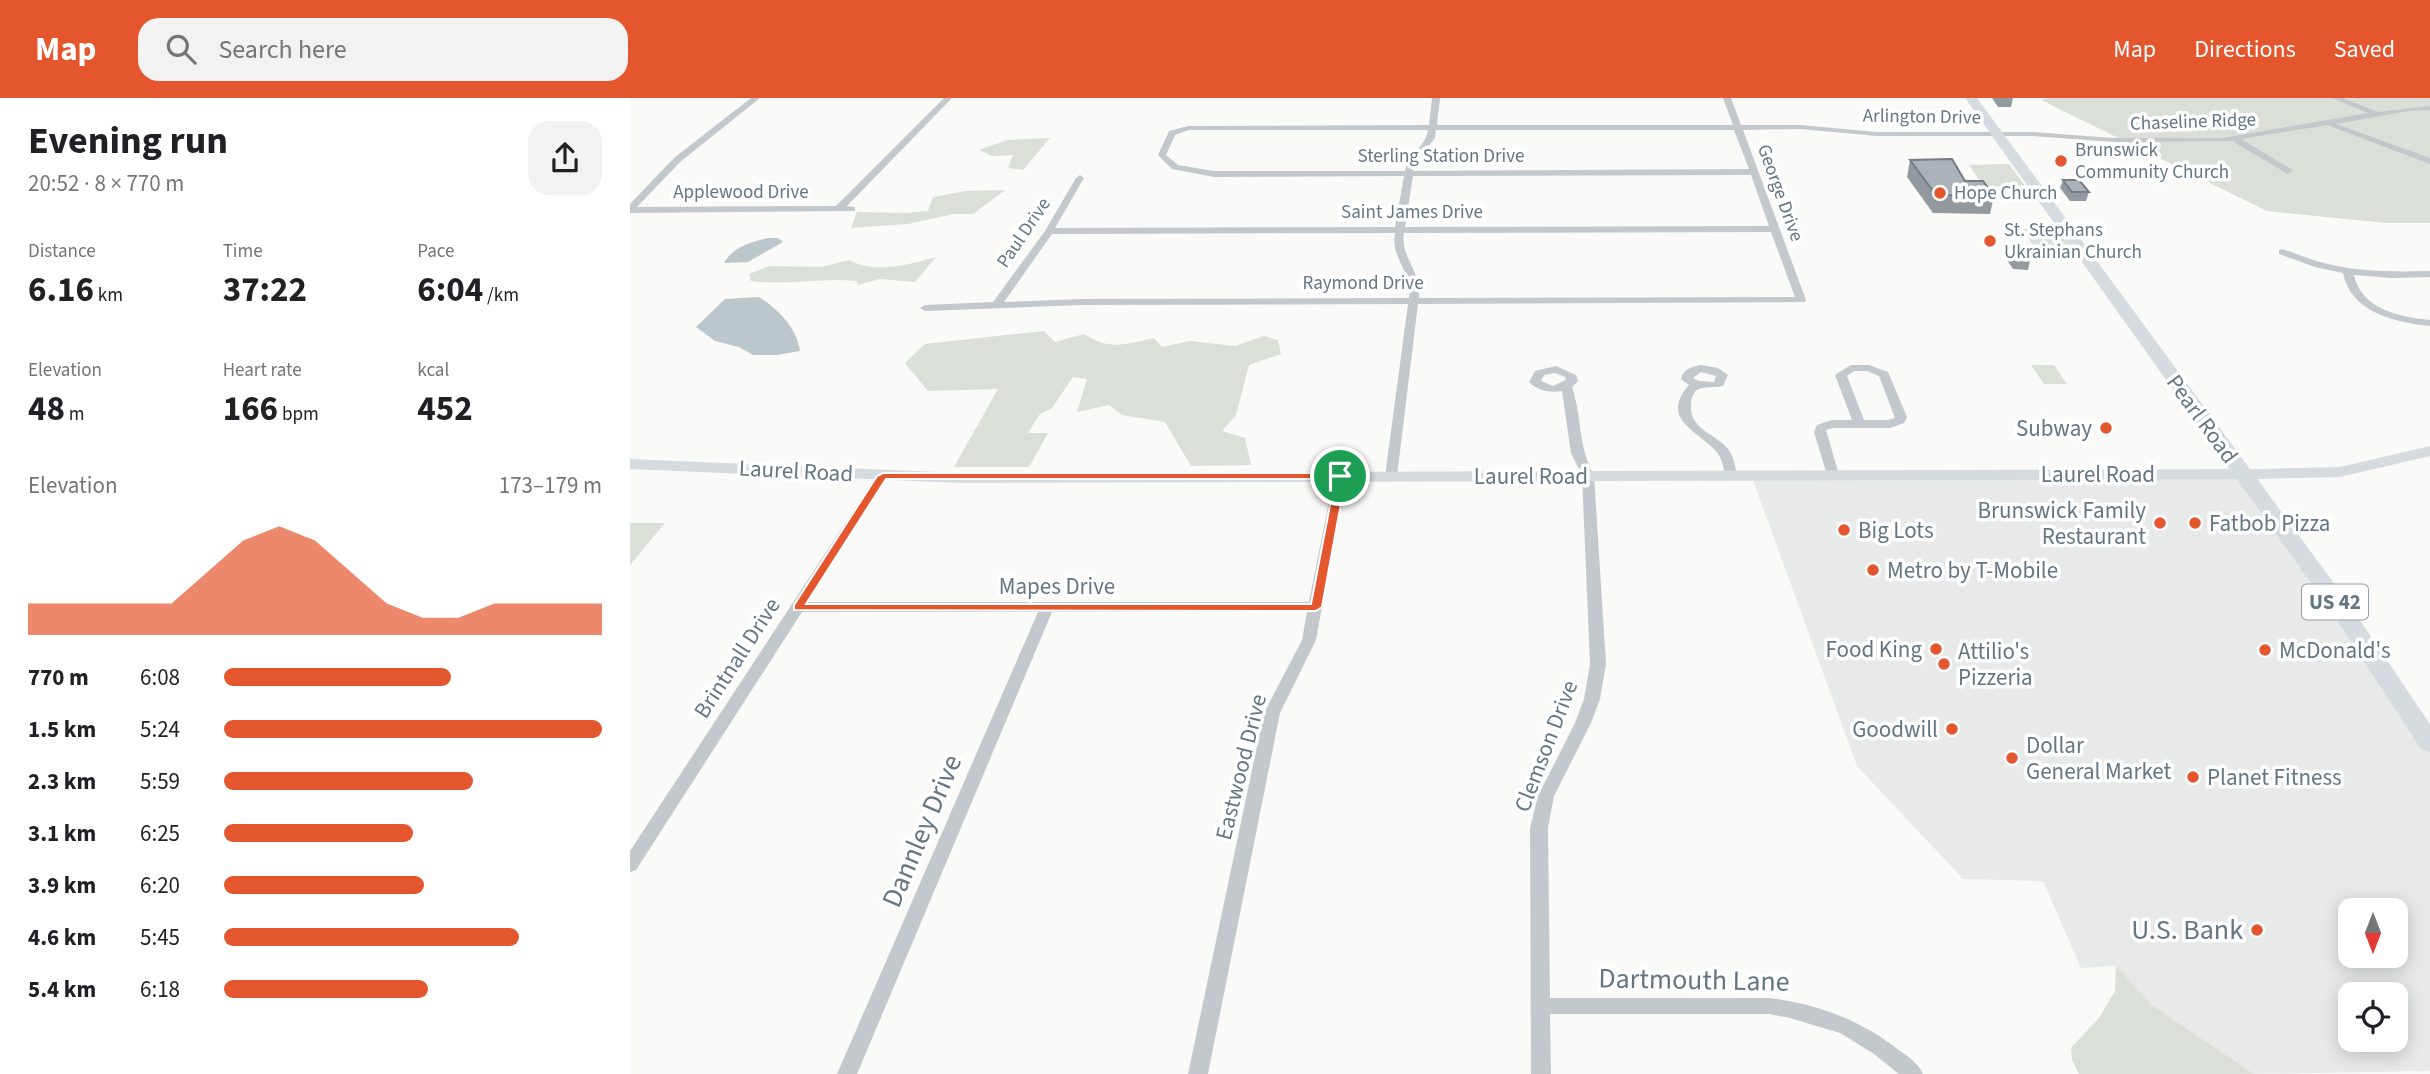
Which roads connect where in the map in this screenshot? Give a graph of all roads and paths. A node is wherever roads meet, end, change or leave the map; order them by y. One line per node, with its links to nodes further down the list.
1 (756, 98): 20 (street)
2 (948, 98): 21 (street)
3 (1436, 98): 10 (street)
4 (1727, 98): 11 (street, George Drive)
5 (1971, 98): 13 (main road, Pearl Road / US 42)
6 (2336, 98): 8 (street)
7 (2430, 108): 8 (street, Chaseline Ridge)
8 (2377, 115): 9 (street, Chaseline Ridge)
9 (2329, 123): 14 (street, Chaseline Ridge); 15 (street)
10 (1433, 128): 11 (street, Arlington Drive); 12 (street, Arlington Drive); 18 (street)
11 (1738, 128): 13 (street, Arlington Drive); 17 (street, George Drive)
12 (1175, 131): 18 (street, Sterling Station Drive)
13 (1997, 134): 14 (street, Chaseline Ridge); 39 (main road, Pearl Road / US 42)
14 (2236, 140): 16 (street)
15 (2430, 161)
16 (2288, 171)
17 (1754, 172): 18 (street, Sterling Station Drive); 24 (street, George Drive)
18 (1409, 173): 23 (street)
19 (1080, 178): 25 (street, Paul Drive)
20 (630, 209): 21 (street, Applewood Drive)
21 (838, 209): 22 (street, Applewood Drive)
22 (852, 209)
23 (1401, 229): 24 (street, Saint James Drive); 25 (street, Saint James Drive); 30 (street)
24 (1775, 229): 29 (street, George Drive)
25 (1049, 231): 31 (street, Paul Drive)
26 (2282, 252): 27 (street)
27 (2348, 272): 28 (street); 33 (street)
28 (2430, 274)
29 (1801, 300): 30 (street, Raymond Drive)
30 (1413, 301): 31 (street, Raymond Drive); 45 (street)
31 (995, 307): 32 (street, Raymond Drive)
32 (925, 308)
33 (2430, 323)
34 (1697, 385): 41 (street)
35 (1566, 387): 40 (street)
36 (1859, 424): 36 (street); 42 (street)
37 (2430, 451): 39 (street, Laurel Road)
38 (630, 464): 43 (street, Laurel Road)
39 (2241, 474): 42 (street, Laurel Road); 49 (main road, Pearl Road / US 42)
40 (1588, 475): 41 (street, Laurel Road); 45 (street, Laurel Road); 51 (street, Clemson Drive)
41 (1731, 475): 42 (street, Laurel Road)
42 (1833, 475)
43 (883, 476): 44 (street, Laurel Road); 46 (street, Brintnall Drive)
44 (1340, 476): 45 (street, Laurel Road); 47 (street, Eastwood Drive)
45 (1391, 476)
46 (798, 607): 48 (street, Mapes Drive); 50 (street, Brintnall Drive)
47 (1316, 607): 48 (street, Mapes Drive); 53 (street, Eastwood Drive)
48 (1046, 609): 52 (street, Dannley Drive)
49 (2430, 743)
50 (630, 865)
51 (1539, 1006): 54 (street, Clemson Drive); 55 (street, Dartmouth Lane)
52 (847, 1074)
53 (1198, 1074)
54 (1541, 1074)
55 (1913, 1074)

